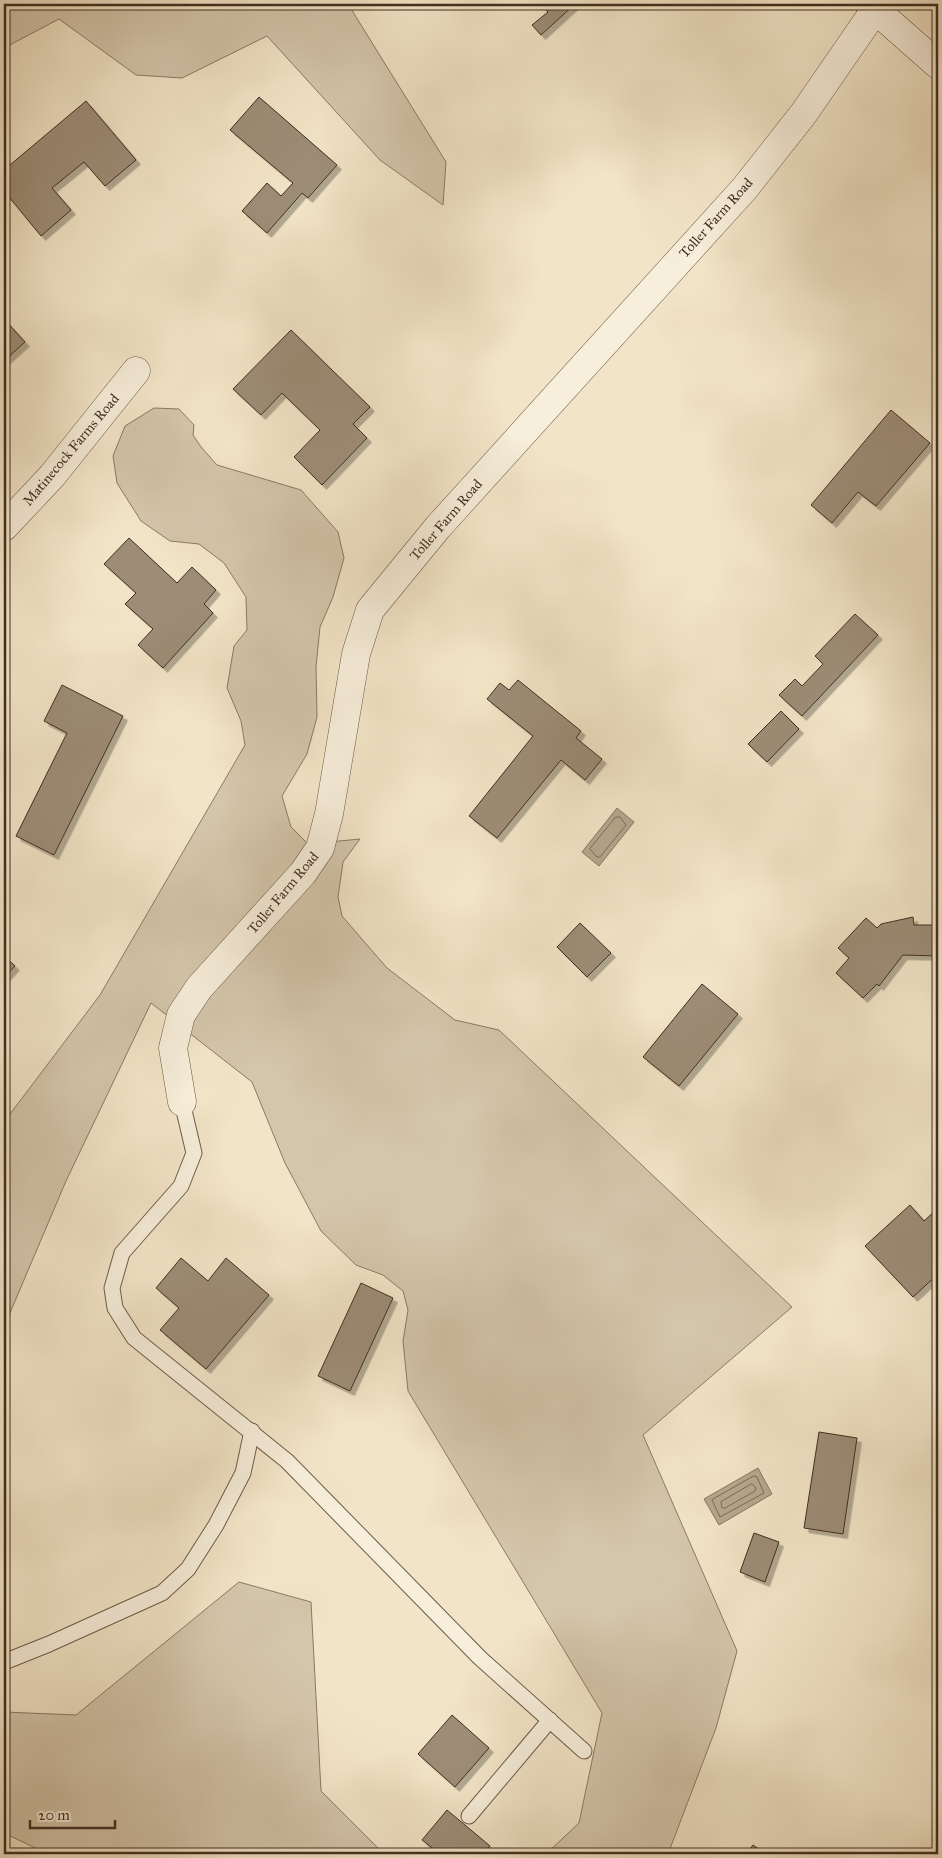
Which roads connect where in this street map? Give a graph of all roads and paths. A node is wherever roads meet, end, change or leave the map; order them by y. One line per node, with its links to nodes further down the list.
1 (872, 7): 2 (street); 5 (street, Toller Farm Road)
2 (938, 65)
3 (136, 371): 4 (street, Matinecock Farms Road)
4 (4, 527)
5 (182, 1102): 6 (lane)
6 (252, 1431): 7 (lane); 8 (lane)
7 (4, 1662)
8 (550, 1720): 9 (lane); 10 (lane)
9 (584, 1751)
10 (469, 1816)

